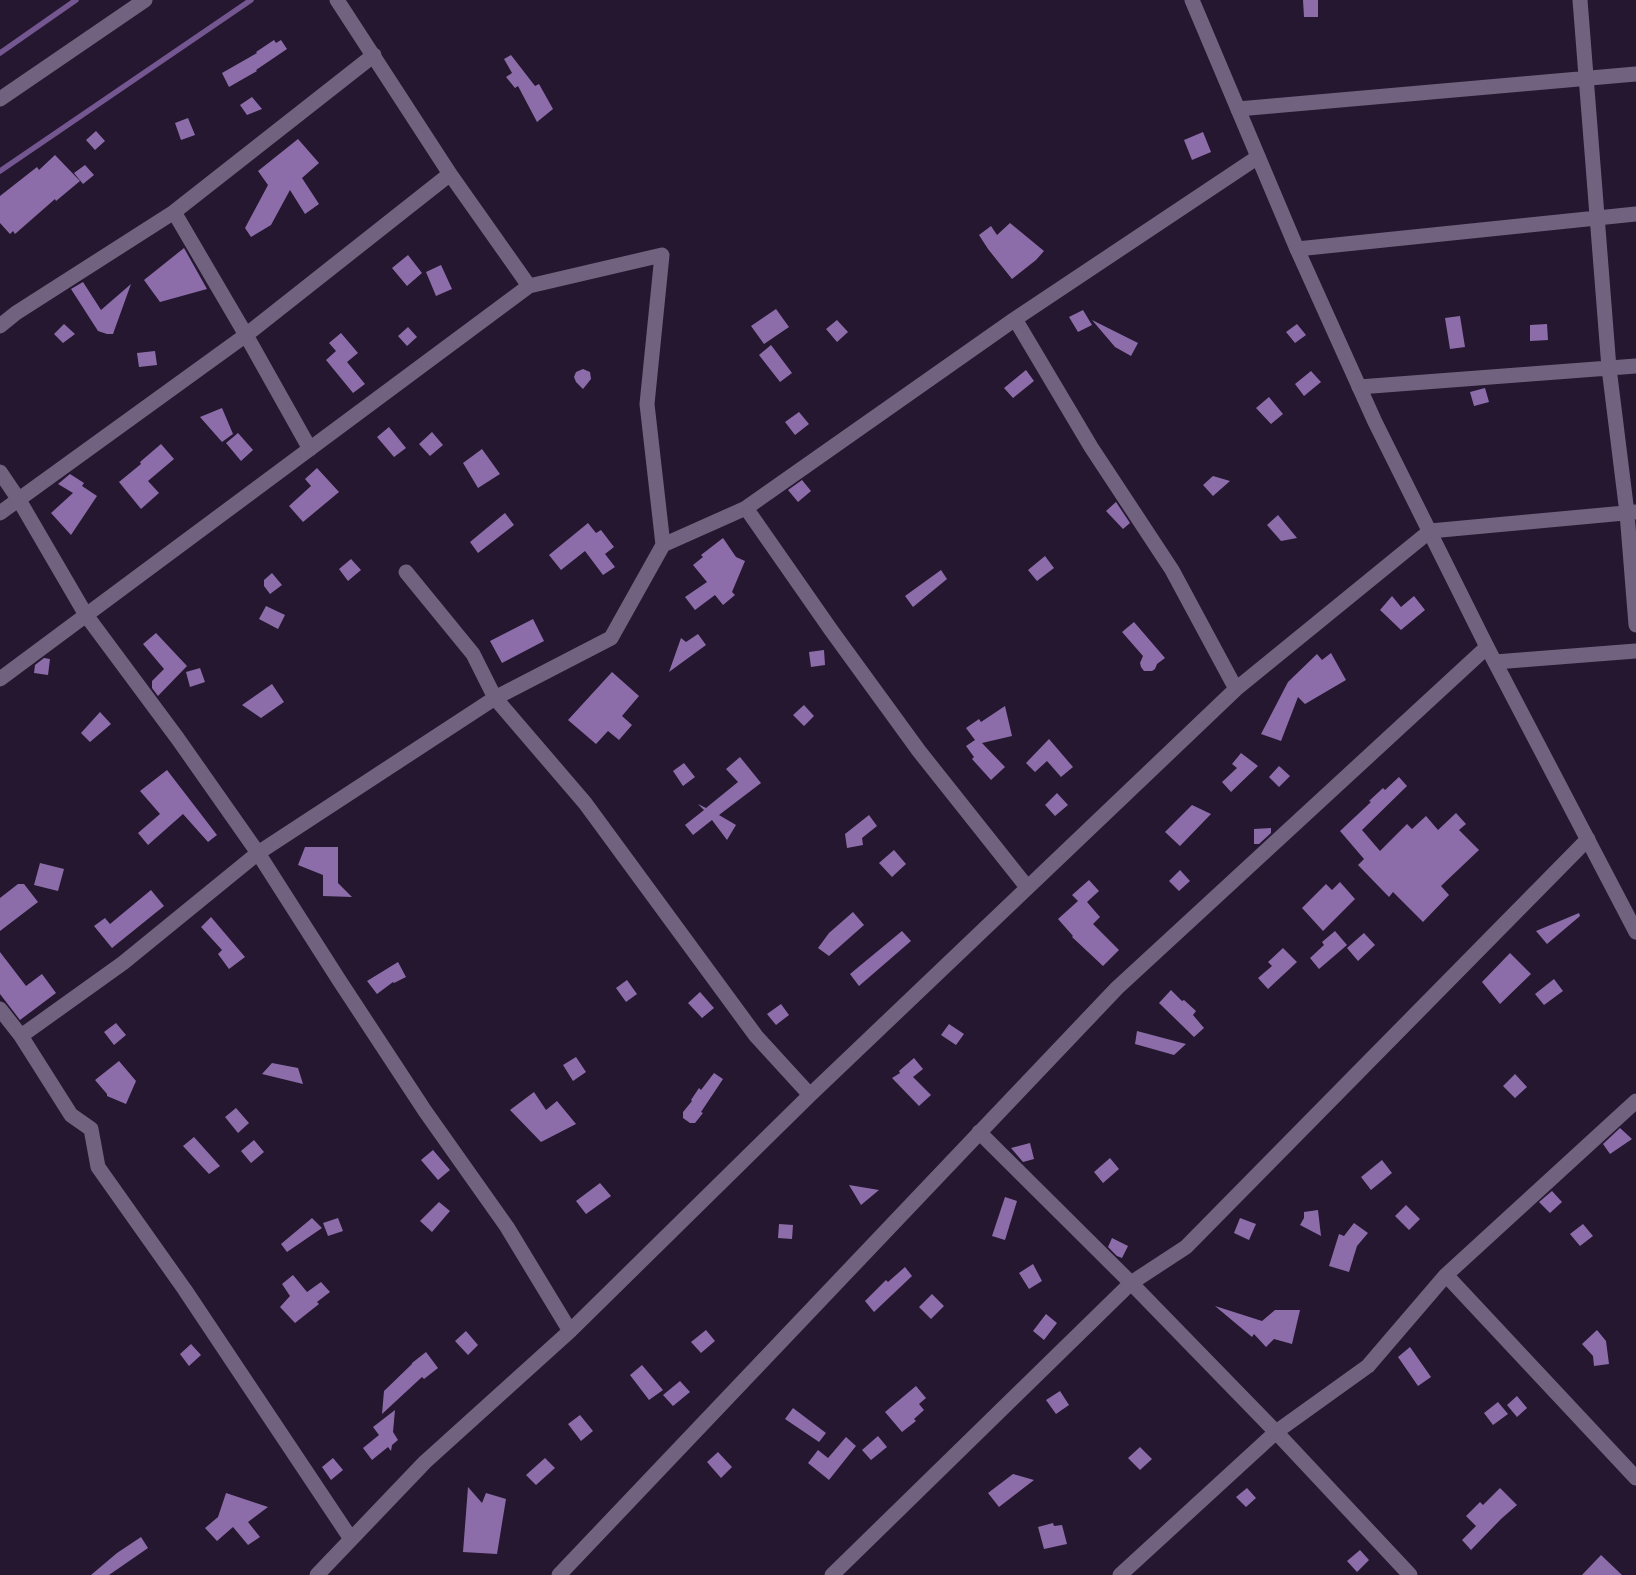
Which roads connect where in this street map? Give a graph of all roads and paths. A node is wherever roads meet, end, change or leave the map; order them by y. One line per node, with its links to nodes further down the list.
1 (145, 0): 8 (street)
2 (337, 0): 5 (street)
3 (1192, 0): 9 (street)
4 (1580, 0): 7 (street)
5 (374, 55): 11 (street); 12 (street)
6 (1636, 74): 7 (street)
7 (1586, 78): 9 (street); 14 (street)
8 (0, 99)
9 (1238, 109): 10 (street)
10 (1258, 157): 15 (street); 17 (street)
11 (450, 174): 16 (street); 19 (street)
12 (174, 212): 18 (street); 19 (street)
13 (1636, 214): 14 (street)
14 (1596, 218): 15 (street); 21 (street)
15 (1297, 249): 22 (street)
16 (529, 286): 23 (street); 30 (street)
17 (1015, 319): 26 (street); 38 (street)
18 (0, 326)
19 (246, 335): 23 (street); 25 (street)
20 (1636, 366): 21 (street)
21 (1609, 368): 22 (street); 27 (street)
22 (1359, 387): 29 (street)
23 (310, 449): 32 (street)
24 (0, 472): 25 (street)
25 (19, 500): 28 (street); 32 (street)
26 (746, 508): 30 (street); 42 (street)
27 (1631, 513): 29 (street); 33 (street)
28 (0, 514)
29 (1430, 531): 34 (street); 38 (street)
30 (663, 545): 39 (street)
31 (406, 572): 39 (street)
32 (86, 615): 37 (street); 41 (street)
33 (1636, 625)
34 (1487, 647): 36 (street); 48 (street)
35 (1636, 651): 36 (street)
36 (1495, 662): 40 (street)
37 (0, 679)
38 (1236, 689): 42 (street)
39 (495, 698): 41 (street); 46 (street)
40 (1588, 839): 43 (street); 50 (street)
41 (258, 852): 45 (street); 51 (street)
42 (1027, 887): 46 (street)
43 (1636, 932)
44 (0, 1009): 45 (street)
45 (21, 1036): 54 (street)
46 (810, 1095): 51 (street)
47 (1636, 1101): 49 (street)
48 (979, 1132): 50 (street); 56 (street)
49 (1446, 1275): 52 (street); 53 (street)
50 (1131, 1283): 52 (street); 57 (street)
51 (570, 1331): 54 (street)
52 (1276, 1432): 58 (street); 59 (street)
53 (1636, 1478)
54 (350, 1539): 55 (street)
55 (317, 1575)
56 (559, 1575)
57 (832, 1575)
58 (1120, 1575)
59 (1410, 1575)

